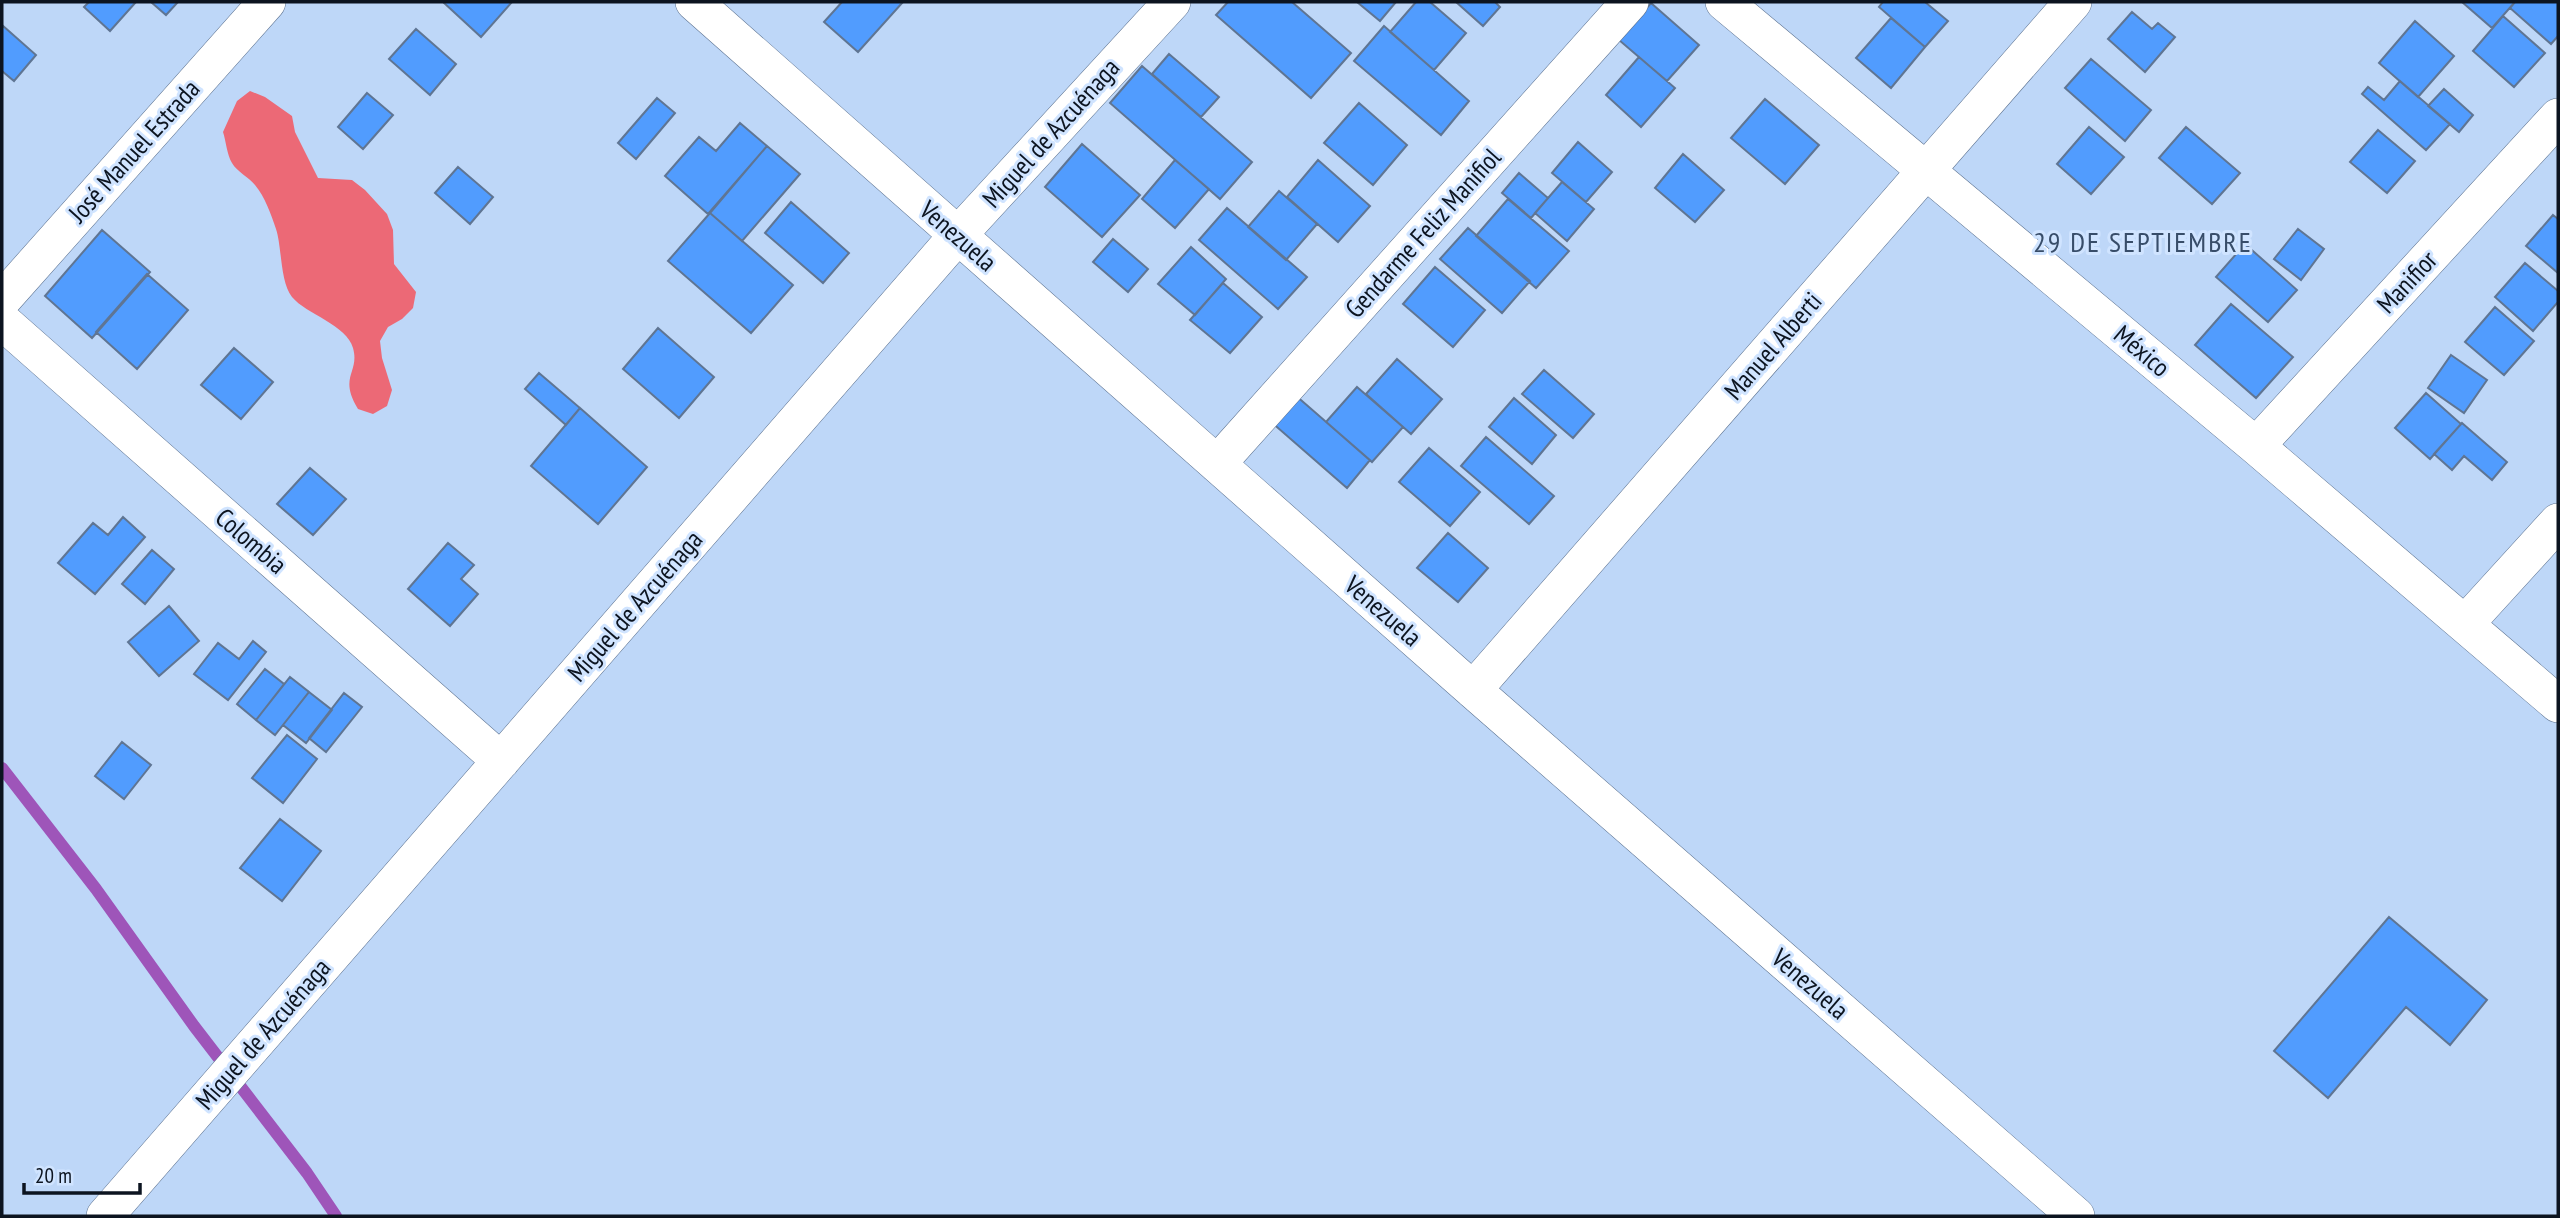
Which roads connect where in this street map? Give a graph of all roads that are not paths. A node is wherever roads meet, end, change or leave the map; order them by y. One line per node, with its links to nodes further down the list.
1 (267, 2): 10 (street, José Manuel Estrada)
2 (694, 2): 9 (street, Venezuela)
3 (1172, 2): 9 (street, Miguel de Azcuénaga)
4 (1630, 2): 13 (street, Gendarme Feliz Manifiol)
5 (1724, 2): 8 (street, México)
6 (2073, 2): 8 (street, Manuel Alberti)
7 (2558, 117): 12 (street, Manifior)
8 (1925, 170): 12 (street, México); 16 (street, Manuel Alberti)
9 (958, 235): 13 (street, Venezuela); 18 (street, Miguel de Azcuénaga)
10 (2, 300)
11 (2, 321): 18 (street, Colombia)
12 (2256, 446): 15 (street, México)
13 (1217, 464): 16 (street, Venezuela)
14 (2558, 522): 15 (street)
15 (2465, 624): 17 (street, México)
16 (1473, 690): 20 (street, Venezuela)
17 (2558, 704)
18 (501, 761): 19 (street, Miguel de Azcuénaga)
19 (105, 1216)
20 (2076, 1216)

